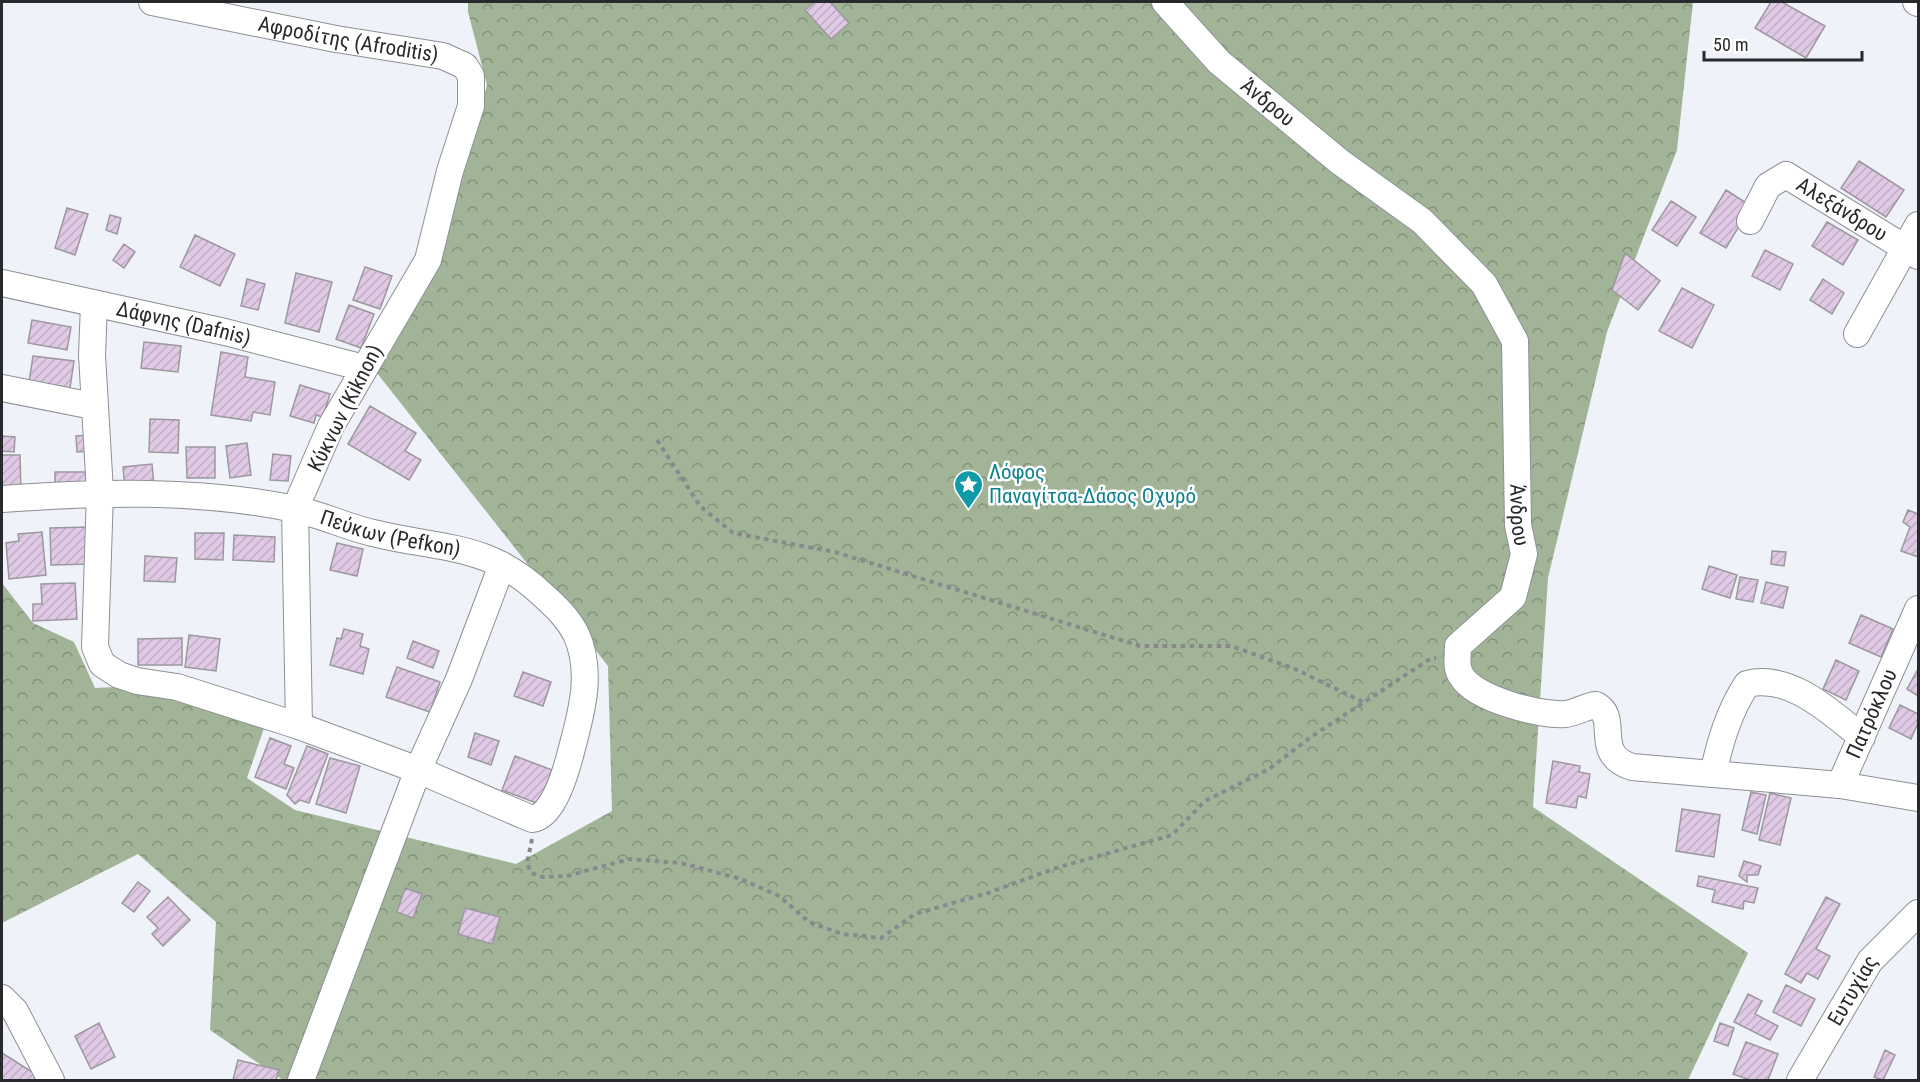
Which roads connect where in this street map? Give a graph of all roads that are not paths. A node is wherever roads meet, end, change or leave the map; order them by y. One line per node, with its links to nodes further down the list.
1 (152, 2): 3 (street, Αφροδίτης (Afroditis))
2 (1165, 2): 22 (street, Άνδρου)
3 (471, 106): 10 (street, Κύκνων (Kiknon))
4 (1750, 221): 6 (street, Αλεξάνδρου)
5 (1918, 225): 6 (street)
6 (1913, 252): 9 (street)
7 (2, 283): 8 (street, Δάφνης (Dafnis))
8 (94, 304): 10 (street, Δάφνης (Dafnis)); 12 (street)
9 (1857, 334)
10 (364, 368): 15 (street, Κύκνων (Kiknon))
11 (2, 388): 12 (street)
12 (93, 406): 13 (street)
13 (100, 492): 14 (street, Πεύκων (Pefkon)); 15 (street, Πεύκων (Pefkon)); 19 (street)
14 (2, 499)
15 (295, 509): 16 (street, Πεύκων (Pefkon)); 19 (street, Κύκνων (Kiknon))
16 (502, 565): 21 (street); 21 (street, Πεύκων (Pefkon))
17 (1918, 609): 18 (street, Πατρόκλου)
18 (1912, 641): 20 (street, Πατρόκλου)
19 (299, 726): 21 (street)
20 (1862, 737): 22 (street); 23 (street, Πατρόκλου)
21 (418, 770): 28 (street)
22 (1713, 774): 23 (street)
23 (1840, 785): 24 (street)
24 (1918, 798)
25 (1918, 913): 29 (street, Ευτυχίας)
26 (2, 998): 27 (street)
27 (51, 1080)
28 (301, 1080)
29 (1800, 1080)

